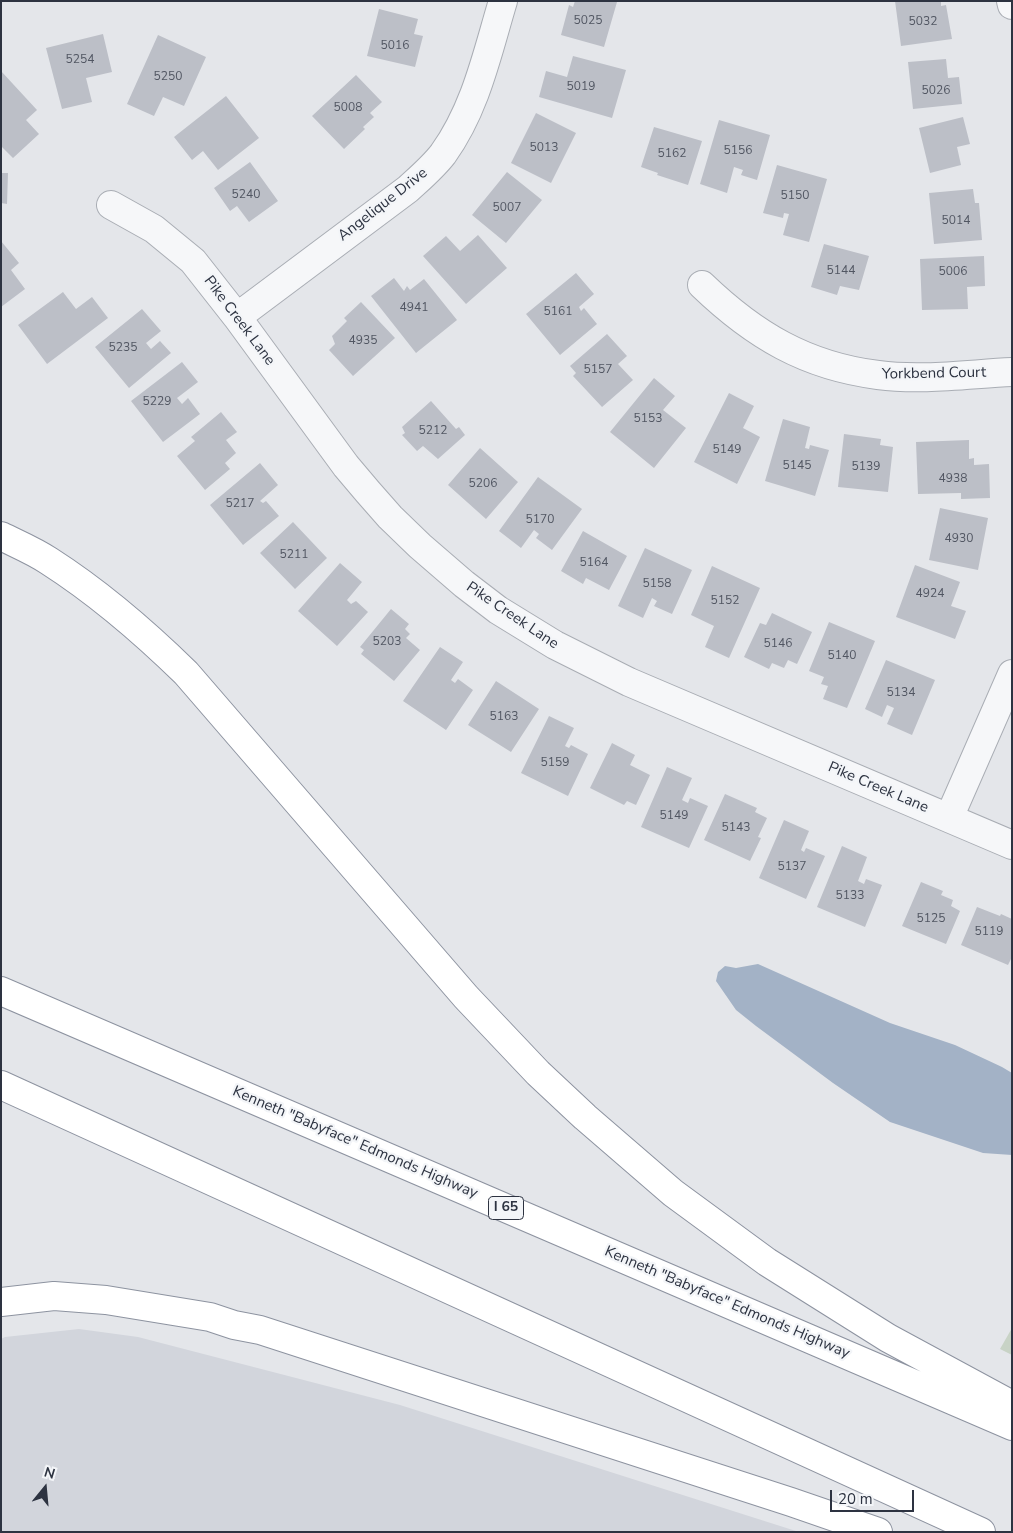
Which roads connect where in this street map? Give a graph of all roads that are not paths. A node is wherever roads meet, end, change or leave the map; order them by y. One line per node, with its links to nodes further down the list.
1 (503, 1): 6 (street, Angelique Drive)
2 (1011, 1): 3 (street)
3 (1012, 5)
4 (111, 206): 6 (street, Pike Creek Lane)
5 (702, 285): 7 (street, Yorkbend Court)
6 (237, 317): 10 (street, Pike Creek Lane)
7 (1012, 372)
8 (1, 536): 15 (highway)
9 (1012, 674): 10 (street)
10 (949, 818): 11 (street, Pike Creek Lane)
11 (1012, 845)
12 (1, 991): 16 (highway, Kenneth "Babyface" Edmonds Highway / I 65)
13 (1, 1085): 18 (highway)
14 (3, 1304): 17 (highway)
15 (1012, 1405)
16 (1012, 1426)
17 (878, 1532)
18 (980, 1532)

